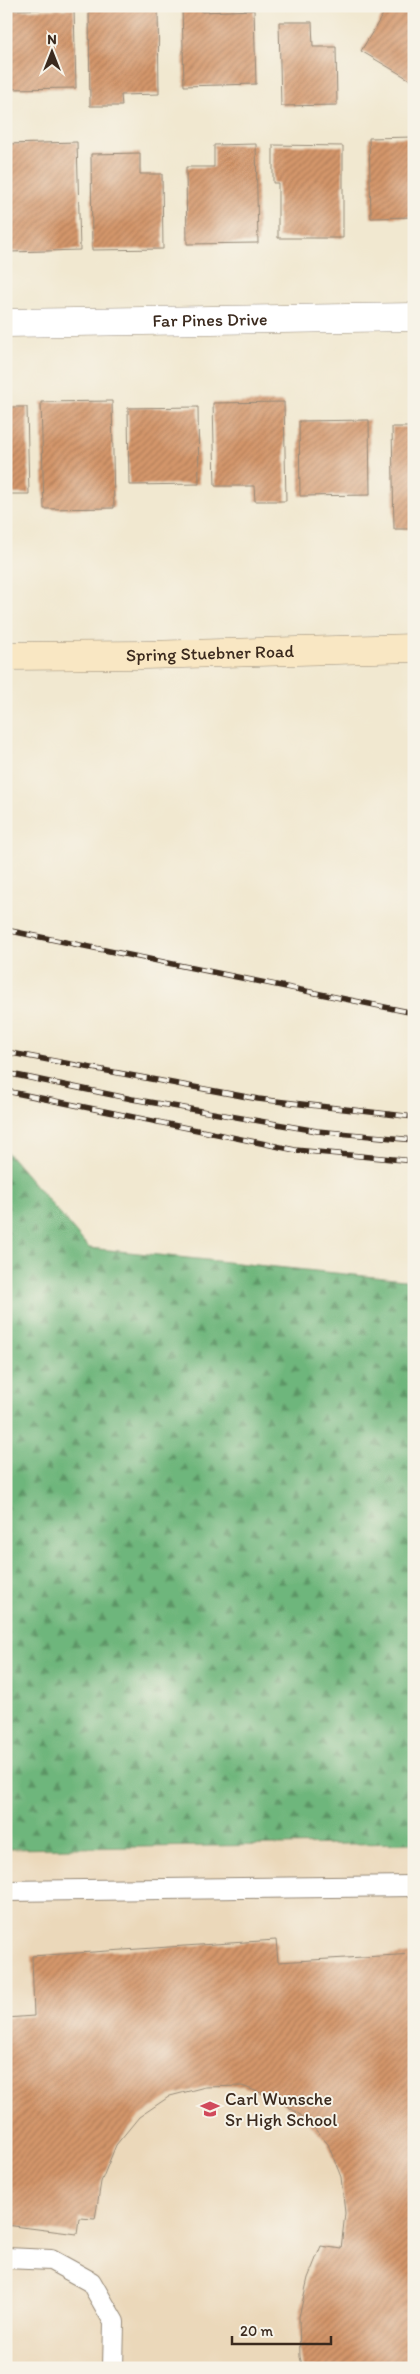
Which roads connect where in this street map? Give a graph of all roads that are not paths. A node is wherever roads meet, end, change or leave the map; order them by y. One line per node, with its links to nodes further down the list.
1 (414, 317): 2 (street, Far Pines Drive)
2 (6, 323)
3 (414, 648): 4 (main road, Spring Stuebner Road)
4 (6, 656)
5 (414, 1886): 6 (lane)
6 (6, 1890)
7 (6, 2258): 8 (lane)
8 (113, 2368)

